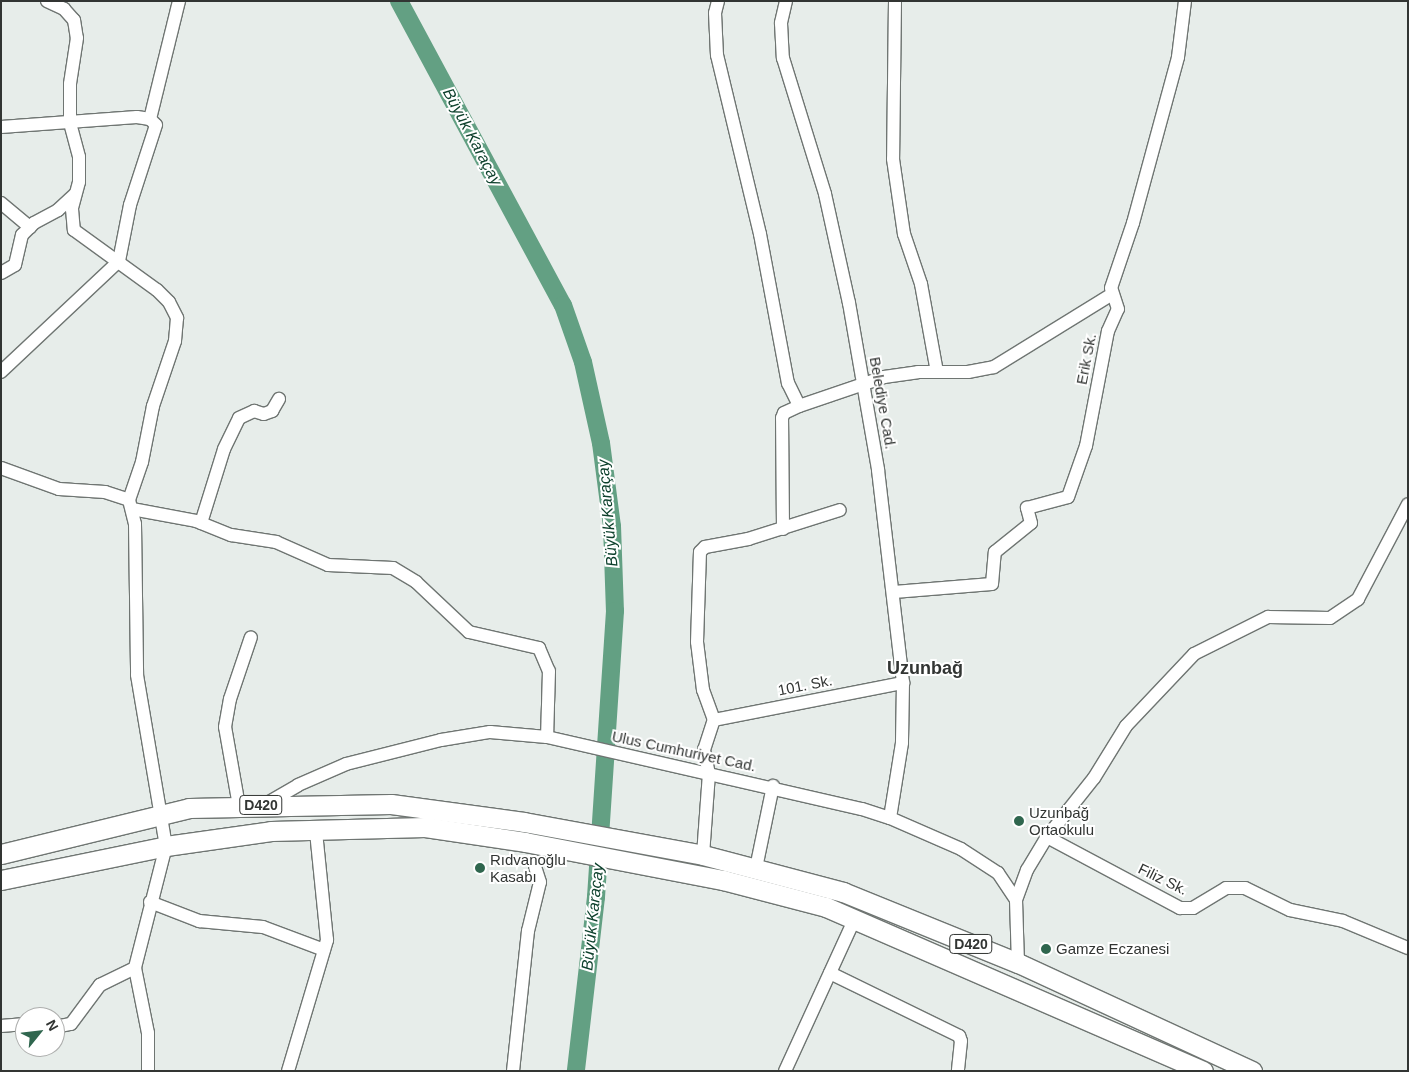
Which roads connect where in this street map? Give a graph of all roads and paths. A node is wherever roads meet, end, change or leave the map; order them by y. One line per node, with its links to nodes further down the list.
1 (47, 1): 8 (street)
2 (179, 1): 7 (street)
3 (718, 1): 20 (street)
4 (786, 1): 18 (street, Belediye Cad.)
5 (895, 1): 17 (street)
6 (1185, 1): 15 (street, Erik Sk.)
7 (150, 119): 8 (street); 13 (street)
8 (70, 123): 9 (street); 10 (street)
9 (1, 127)
10 (76, 192): 12 (street); 13 (street)
11 (1, 203): 12 (street)
12 (30, 227): 14 (street)
13 (120, 261): 16 (street); 22 (street)
14 (1, 273)
15 (1112, 294): 17 (street); 27 (street, Erik Sk.)
16 (1, 372)
17 (937, 372): 18 (street)
18 (863, 384): 20 (street); 27 (street, Belediye Cad.)
19 (279, 399): 25 (street)
20 (800, 406): 26 (street)
21 (1, 468): 22 (street)
22 (130, 504): 25 (street); 36 (street)
23 (1408, 504): 39 (street)
24 (840, 510): 26 (street)
25 (201, 523): 31 (street)
26 (783, 529): 30 (street)
27 (894, 592): 29 (street, Belediye Cad.)
28 (251, 637): 35 (street)
29 (903, 684): 30 (street, 101. Sk.); 37 (street, Belediye Cad.)
30 (714, 720): 32 (street)
31 (547, 737): 32 (street, Ulus Cumhuriyet Cad.); 34 (street, Ulus Cumhuriyet Cad.)
32 (709, 774): 33 (street, Ulus Cumhuriyet Cad.); 42 (street)
33 (773, 786): 37 (street, Ulus Cumhuriyet Cad.); 44 (street)
34 (264, 805): 35 (highway, D420); 42 (highway, D420)
35 (239, 806): 36 (highway, D420)
36 (163, 814): 40 (street); 41 (highway, D420)
37 (890, 818): 46 (street, Ulus Cumhuriyet Cad.)
38 (316, 831): 40 (highway, D420); 48 (highway, D420); 50 (street)
39 (1047, 837): 46 (street); 49 (street, Filiz Sk.)
40 (166, 846): 45 (highway, D420); 47 (street)
41 (1, 854)
42 (703, 855): 44 (highway, D420)
43 (535, 867): 59 (street)
44 (756, 868): 51 (highway, D420)
45 (1, 880)
46 (1016, 900): 51 (street)
47 (150, 902): 50 (street); 52 (street)
48 (855, 918): 53 (street); 62 (highway)
49 (1408, 948)
50 (324, 950): 58 (street)
51 (1018, 963): 63 (highway, D420)
52 (135, 968): 55 (street); 57 (street)
53 (830, 973): 60 (street); 61 (street)
54 (15, 1025): 56 (street)
55 (65, 1025)
56 (1, 1026)
57 (148, 1071)
58 (288, 1071)
59 (513, 1071)
60 (785, 1071)
61 (958, 1071)
62 (1203, 1071)
63 (1252, 1071)

